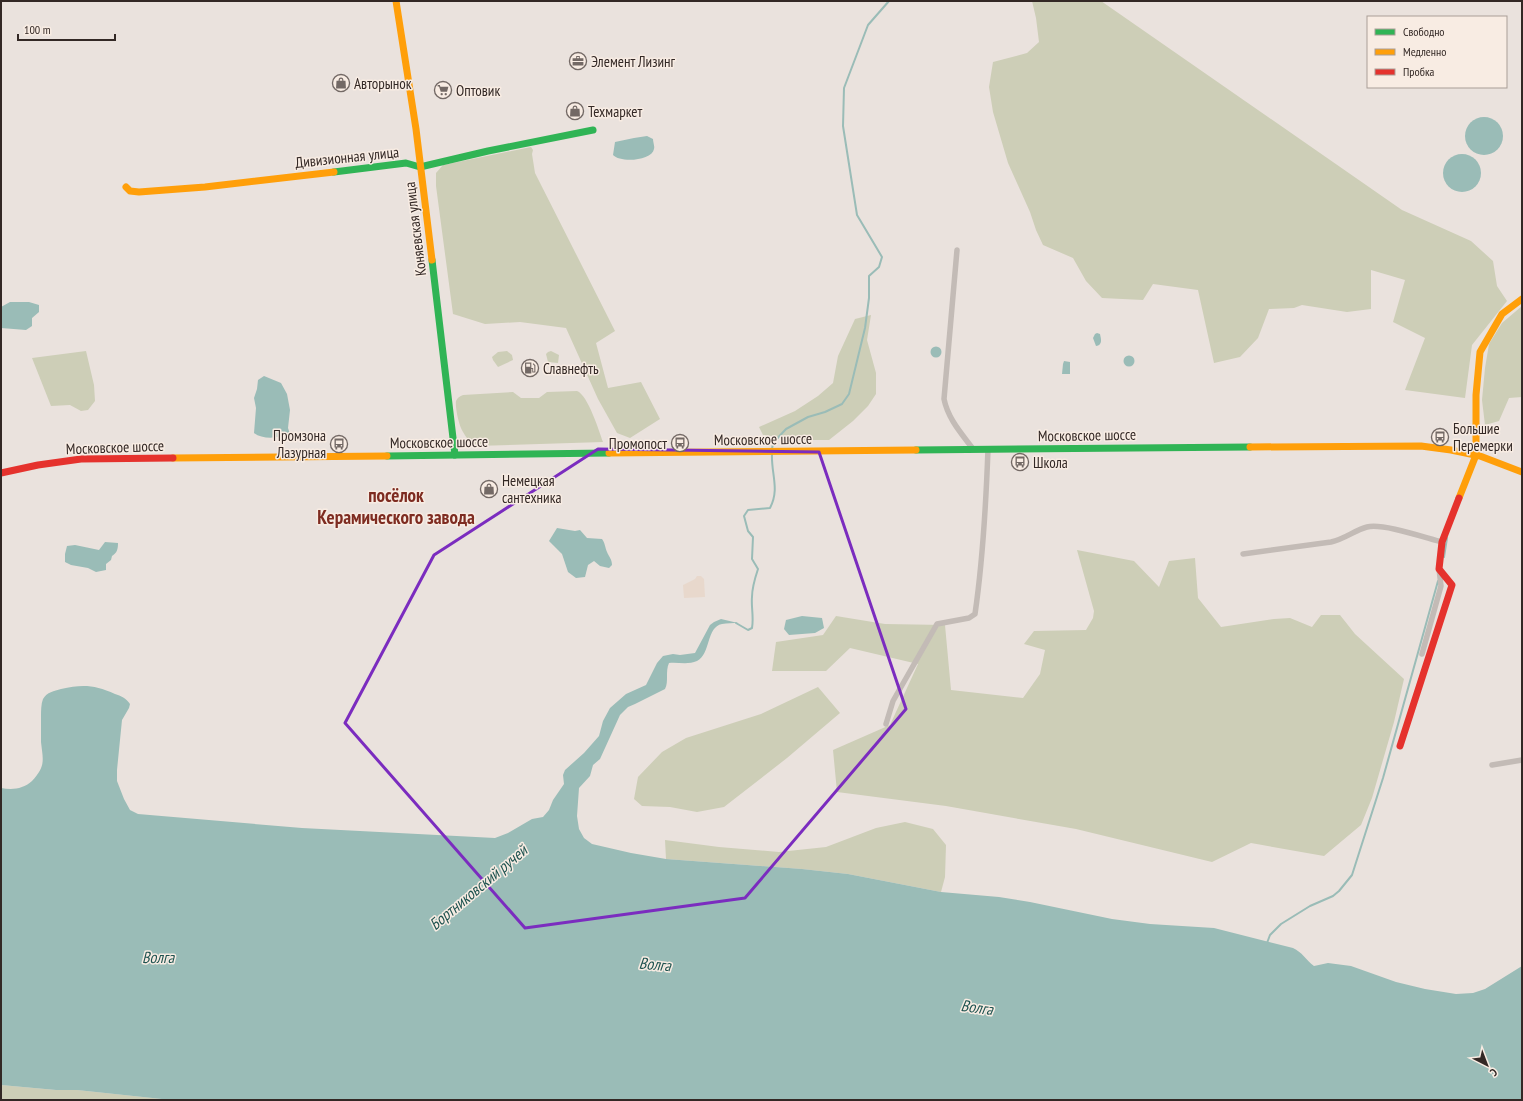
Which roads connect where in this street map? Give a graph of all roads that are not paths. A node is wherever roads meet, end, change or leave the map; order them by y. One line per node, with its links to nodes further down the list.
1 (396, 1): 3 (main road, Коняевская улица)
2 (593, 130): 3 (main road, Дивизионная улица)
3 (420, 168): 4 (main road, Дивизионная улица); 9 (main road, Коняевская улица)
4 (126, 187)
5 (957, 250): 7 (street)
6 (1522, 299): 10 (main road)
7 (973, 449): 8 (main road, Московское шоссе); 9 (main road, Московское шоссе)
8 (988, 449): 10 (main road, Московское шоссе); 17 (street)
9 (455, 455): 12 (main road, Московское шоссе)
10 (1476, 455): 11 (main road, Московское шоссе); 13 (main road)
11 (1522, 472)
12 (1, 473)
13 (1442, 542): 14 (street); 15 (main road)
14 (1243, 554)
15 (1439, 569): 16 (street); 18 (main road)
16 (1422, 654)
17 (886, 724)
18 (1400, 746)
19 (1522, 760): 20 (street)
20 (1492, 765)

